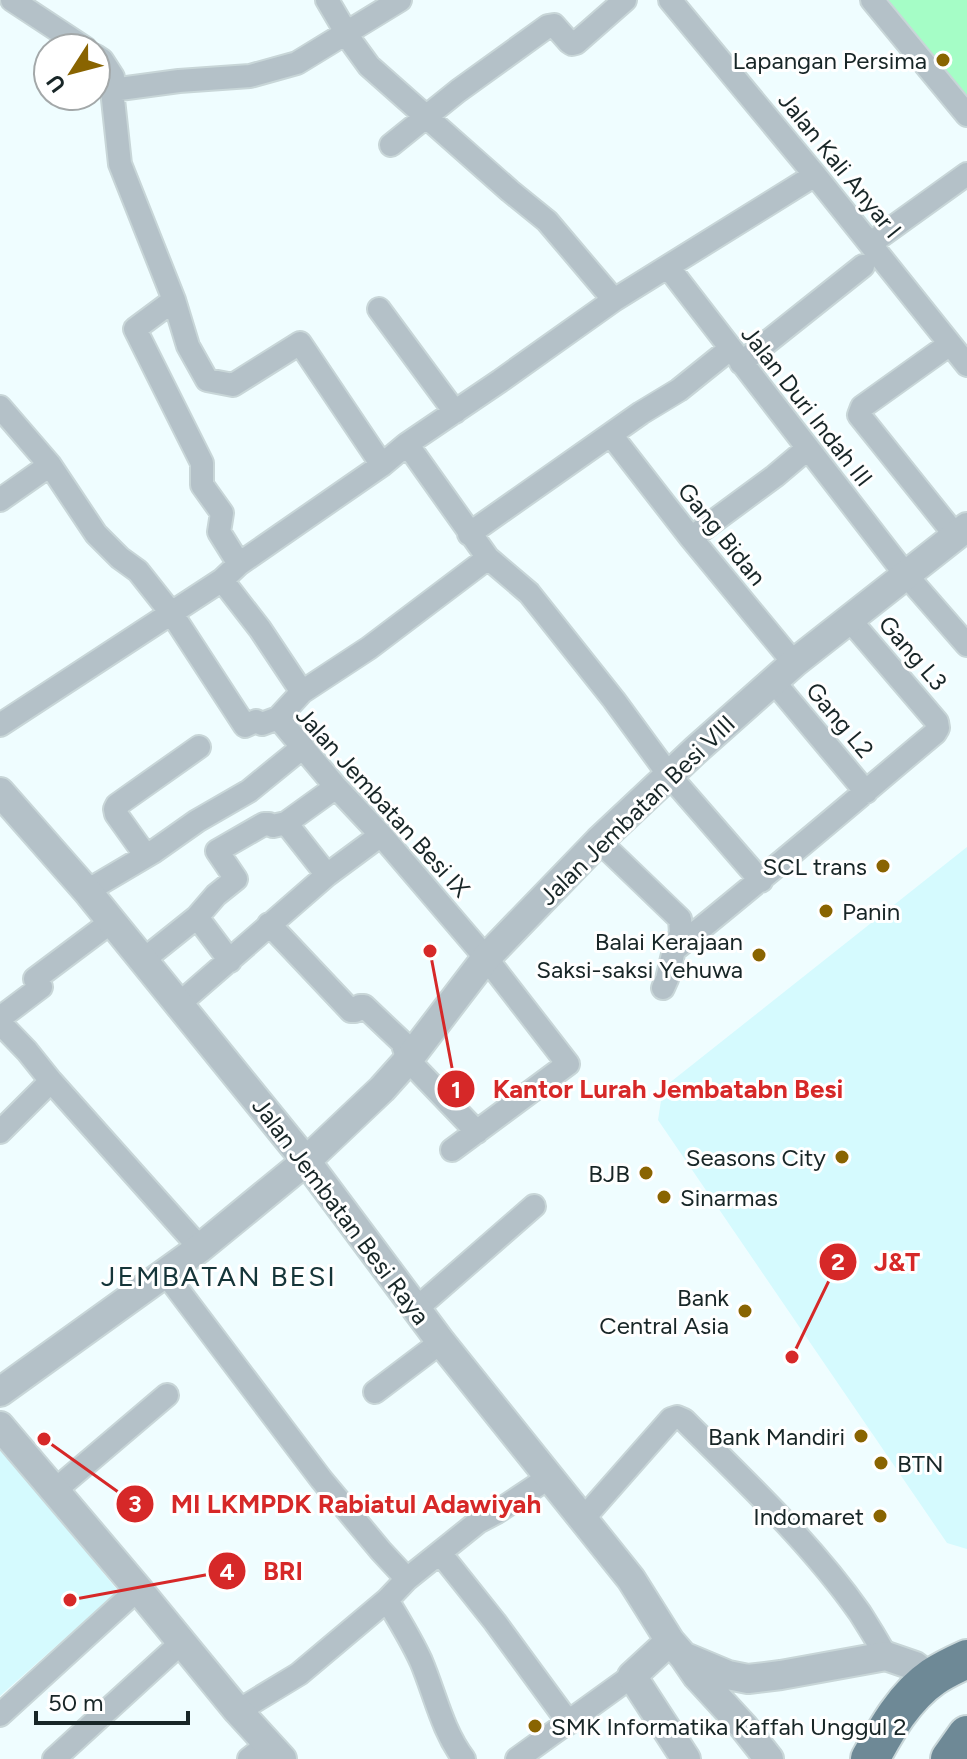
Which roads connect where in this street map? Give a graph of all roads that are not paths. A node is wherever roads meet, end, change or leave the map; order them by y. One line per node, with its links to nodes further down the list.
1 (12, 0): 7 (street)
2 (327, 0): 8 (street)
3 (400, 0): 8 (street)
4 (625, 0): 12 (street)
5 (670, 0): 15 (street, Jalan Kali Anyar I)
6 (872, 0): 11 (street)
7 (61, 32)
8 (346, 32): 10 (street); 12 (street)
9 (112, 75): 10 (street)
10 (112, 90): 18 (street)
11 (967, 115)
12 (426, 116): 13 (street); 19 (street)
13 (391, 145)
14 (967, 174): 16 (street)
15 (815, 175): 16 (street, Jalan Kali Anyar I); 17 (street)
16 (872, 255): 21 (street, Jalan Kali Anyar I); 22 (street)
17 (668, 267): 19 (street); 22 (street, Jalan Duri Indah III)
18 (174, 300): 30 (street); 36 (street)
19 (614, 300): 25 (street)
20 (379, 309): 25 (street)
21 (950, 344): 23 (street, Jalan Kali Anyar I); 32 (street)
22 (735, 356): 26 (street); 28 (street, Jalan Duri Indah III)
23 (967, 365)
24 (0, 407): 29 (street, Jalan Jembatan Besi IX)
25 (455, 412): 27 (street)
26 (611, 435): 33 (street); 34 (street, Gang Bidan)
27 (407, 444): 30 (street); 33 (street)
28 (807, 449): 34 (street); 37 (street, Jalan Duri Indah III)
29 (50, 465): 31 (street); 39 (street, Jalan Jembatan Besi IX)
30 (382, 465): 36 (street)
31 (0, 500)
32 (961, 532): 37 (street, Jalan Jembatan Besi VIII)
33 (469, 534): 35 (street)
34 (691, 538): 42 (street, Gang Bidan)
35 (488, 558): 43 (street); 48 (street)
36 (239, 564): 38 (street)
37 (906, 575): 40 (street, Jalan Jembatan Besi VIII); 41 (street, Jalan Duri Indah III)
38 (222, 580): 39 (street); 43 (street)
39 (172, 614): 44 (street, Jalan Jembatan Besi IX); 45 (street)
40 (849, 619): 42 (street, Jalan Jembatan Besi VIII); 51 (street, Gang L3)
41 (967, 645)
42 (784, 672): 48 (street, Jalan Jembatan Besi VIII); 51 (street, Gang L2)
43 (302, 692): 44 (street)
44 (278, 718): 47 (street, Jalan Jembatan Besi IX)
45 (0, 725)
46 (199, 747): 57 (street)
47 (303, 747): 49 (street, Jalan Jembatan Besi IX); 52 (street)
48 (669, 775): 55 (street, Jalan Jembatan Besi VIII); 59 (street)
49 (336, 787): 53 (street); 54 (street, Jalan Jembatan Besi IX)
50 (0, 792): 60 (street, Jalan Jembatan Besi Raya)
51 (866, 792): 59 (street)
52 (197, 821): 56 (street); 57 (street)
53 (286, 823): 56 (street); 58 (street)
54 (381, 835): 58 (street); 65 (street, Jalan Jembatan Besi IX)
55 (599, 841): 64 (street); 65 (street, Jalan Jembatan Besi VIII)
56 (217, 851): 61 (street)
57 (146, 856): 60 (street)
58 (327, 875): 63 (street)
59 (761, 881): 64 (street)
60 (87, 891): 62 (street, Jalan Jembatan Besi Raya)
61 (197, 917): 66 (street); 67 (street)
62 (111, 922): 66 (street, Jalan Jembatan Besi Raya); 70 (street)
63 (269, 924): 67 (street); 71 (street)
64 (674, 950): 68 (street)
65 (486, 958): 71 (street, Jalan Jembatan Besi VIII); 74 (street, Jalan Jembatan Besi IX)
66 (142, 961): 69 (street, Jalan Jembatan Besi Raya)
67 (230, 961): 69 (street)
68 (663, 988)
69 (179, 1004): 76 (street, Jalan Jembatan Besi Raya)
70 (0, 1020): 72 (street)
71 (408, 1060): 74 (street); 76 (street, Jalan Jembatan Besi VIII)
72 (51, 1081): 73 (street); 78 (street)
73 (0, 1132)
74 (477, 1132): 75 (street)
75 (452, 1150)
76 (306, 1161): 78 (street, Jalan Jembatan Besi VIII); 80 (street, Jalan Jembatan Besi Raya)
77 (534, 1206): 80 (street)
78 (200, 1248): 79 (street, Jalan Jembatan Besi VIII)
79 (166, 1274): 82 (street, Jalan Jembatan Besi VIII); 90 (street)
80 (416, 1309): 81 (street, Jalan Jembatan Besi Raya)
81 (441, 1342): 83 (street); 86 (street, Jalan Jembatan Besi Raya)
82 (0, 1392)
83 (375, 1392)
84 (167, 1395): 87 (street)
85 (0, 1426): 87 (street)
86 (548, 1478): 88 (street, Jalan Jembatan Besi Raya); 89 (street)
87 (54, 1491): 91 (street)
88 (582, 1520): 94 (street, Jalan Jembatan Besi Raya); 95 (street)
89 (440, 1553): 90 (street); 101 (street)
90 (407, 1579): 92 (street)
91 (138, 1589): 93 (street); 100 (street)
92 (387, 1600): 99 (street); 105 (street)
93 (181, 1643): 99 (street); 104 (street)
94 (677, 1649): 95 (street); 97 (street); 108 (street, Jalan Jembatan Besi Raya)
95 (886, 1656): 98 (street)
96 (967, 1659): 98 (highway)
97 (632, 1676): 101 (street); 107 (street)
98 (931, 1678): 109 (highway)
99 (238, 1711): 103 (street)
100 (0, 1715)
101 (569, 1723): 106 (street)
102 (967, 1735): 110 (highway)
103 (266, 1754)
104 (54, 1759)
105 (464, 1759)
106 (517, 1759)
107 (686, 1759)
108 (769, 1759)
109 (870, 1759)
110 (950, 1759)

